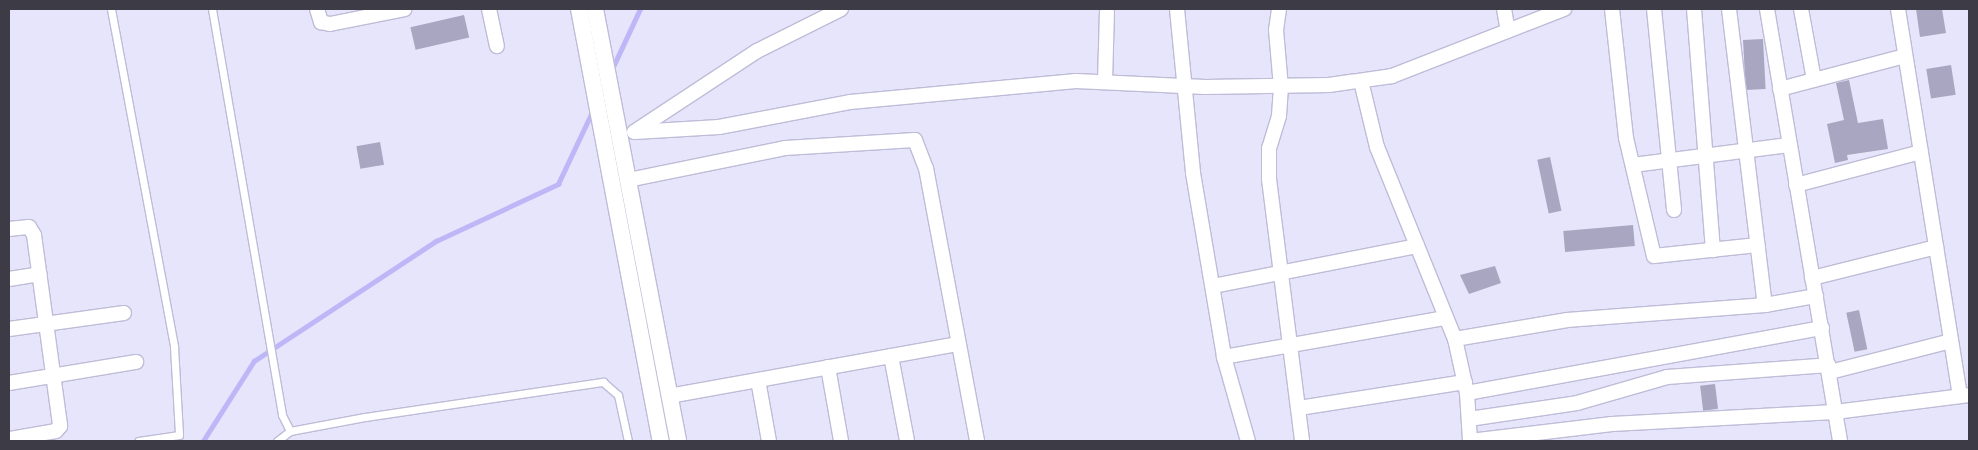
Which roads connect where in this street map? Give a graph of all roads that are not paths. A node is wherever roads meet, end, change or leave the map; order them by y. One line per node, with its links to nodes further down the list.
1 (111, 9): 78 (lane)
2 (212, 9): 76 (lane)
3 (317, 9): 4 (street)
4 (405, 9)
5 (489, 9): 22 (street)
6 (579, 9): 24 (street)
7 (595, 9): 24 (street)
8 (841, 9): 31 (street)
9 (1177, 9): 28 (street)
10 (1279, 9): 29 (street)
11 (1504, 9): 21 (street)
12 (1564, 9): 21 (street)
13 (1612, 9): 37 (street)
14 (1654, 9): 36 (street)
15 (1694, 9): 35 (street)
16 (1729, 9): 33 (street)
17 (1767, 9): 30 (street)
18 (1801, 9): 26 (street)
19 (1898, 9): 23 (street)
20 (1107, 12): 27 (street)
21 (1508, 31): 25 (street)
22 (497, 46)
23 (1905, 56): 26 (street); 34 (street)
24 (599, 68): 31 (street)
25 (1361, 80): 29 (street); 43 (street)
26 (1814, 80): 30 (street)
27 (1105, 82): 28 (street); 31 (street)
28 (1183, 85): 29 (street); 50 (street)
29 (1281, 87): 46 (street)
30 (1780, 89): 32 (street)
31 (616, 133): 38 (street); 81 (street)
32 (1789, 145): 33 (street); 39 (street)
33 (1744, 151): 35 (street); 42 (street)
34 (1921, 152): 39 (street); 44 (street)
35 (1706, 158): 36 (street); 45 (street)
36 (1668, 162): 37 (street); 40 (street)
37 (1633, 165): 45 (street)
38 (628, 180): 60 (street); 72 (street)
39 (1796, 185): 48 (street)
40 (1674, 210)
41 (9, 229): 47 (street)
42 (1757, 245): 45 (street); 52 (street)
43 (1418, 246): 46 (street); 54 (street)
44 (1936, 247): 48 (street); 59 (street)
45 (1713, 250)
46 (1282, 272): 50 (street); 61 (street)
47 (40, 274): 49 (street); 55 (street)
48 (1812, 278): 51 (street)
49 (9, 279)
50 (1213, 286): 63 (street)
51 (1816, 296): 52 (street); 56 (street)
52 (1765, 305): 58 (street)
53 (124, 313): 55 (street)
54 (1446, 318): 58 (street); 61 (street)
55 (46, 322): 57 (street); 67 (street)
56 (1822, 328): 66 (street); 70 (street)
57 (9, 329)
58 (1455, 339): 70 (street)
59 (1951, 341): 66 (street); 71 (street)
60 (958, 344): 62 (street); 86 (street)
61 (1292, 344): 63 (street); 73 (street)
62 (891, 356): 65 (street); 85 (street)
63 (1224, 357): 87 (street)
64 (136, 362): 67 (street)
65 (828, 368): 68 (street); 84 (street)
66 (1829, 369): 74 (street); 75 (street)
67 (54, 377): 69 (street); 77 (street)
68 (758, 380): 72 (street); 83 (street)
69 (9, 383)
70 (1466, 388): 73 (street); 75 (street)
71 (1965, 395): 74 (street)
72 (669, 396): 82 (street)
73 (1299, 408): 88 (street)
74 (1835, 412): 89 (street); 90 (street)
75 (1469, 419): 89 (street)
76 (290, 431): 79 (lane); 80 (lane)
77 (9, 439)
78 (138, 441)
79 (277, 441)
80 (628, 441)
81 (661, 441)
82 (678, 441)
83 (769, 441)
84 (841, 441)
85 (907, 441)
86 (977, 441)
87 (1248, 441)
88 (1302, 441)
89 (1470, 441)
90 (1840, 441)

